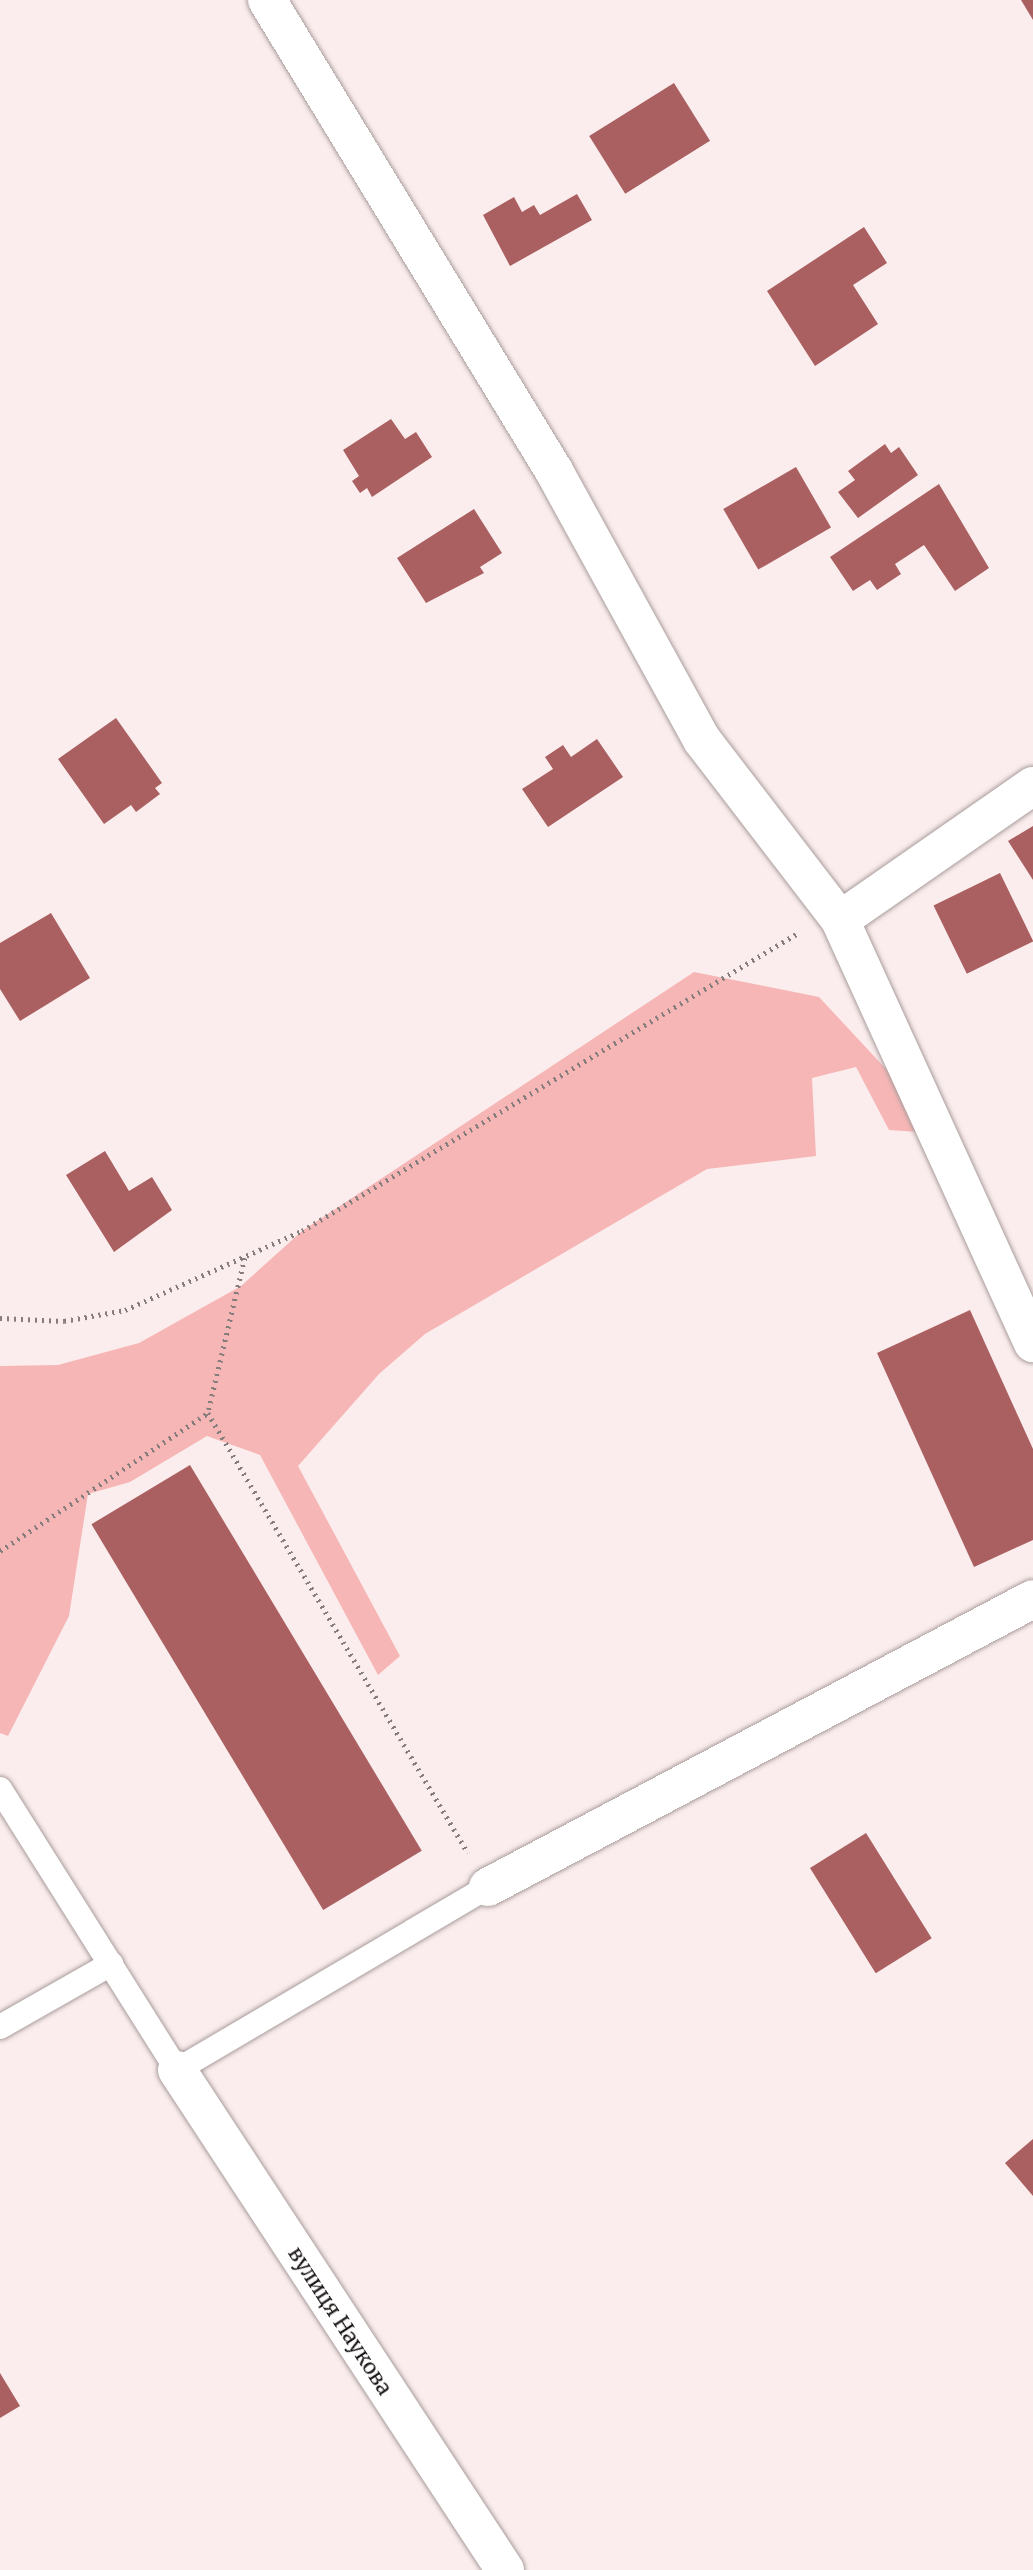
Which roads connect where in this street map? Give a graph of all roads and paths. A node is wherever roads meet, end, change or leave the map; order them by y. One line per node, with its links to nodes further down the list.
1 (267, 0): 3 (street)
2 (1033, 786): 3 (street)
3 (841, 920): 4 (path); 6 (street)
4 (245, 1258): 5 (path); 7 (path)
5 (2, 1320)
6 (1033, 1343)
7 (208, 1413): 8 (path); 11 (path)
8 (0, 1551)
9 (1033, 1599): 11 (street)
10 (0, 1788): 12 (lane)
11 (488, 1887): 14 (lane)
12 (111, 1964): 13 (lane); 14 (lane)
13 (0, 2027)
14 (177, 2070): 15 (street, вулиця Наукова)
15 (505, 2570)

